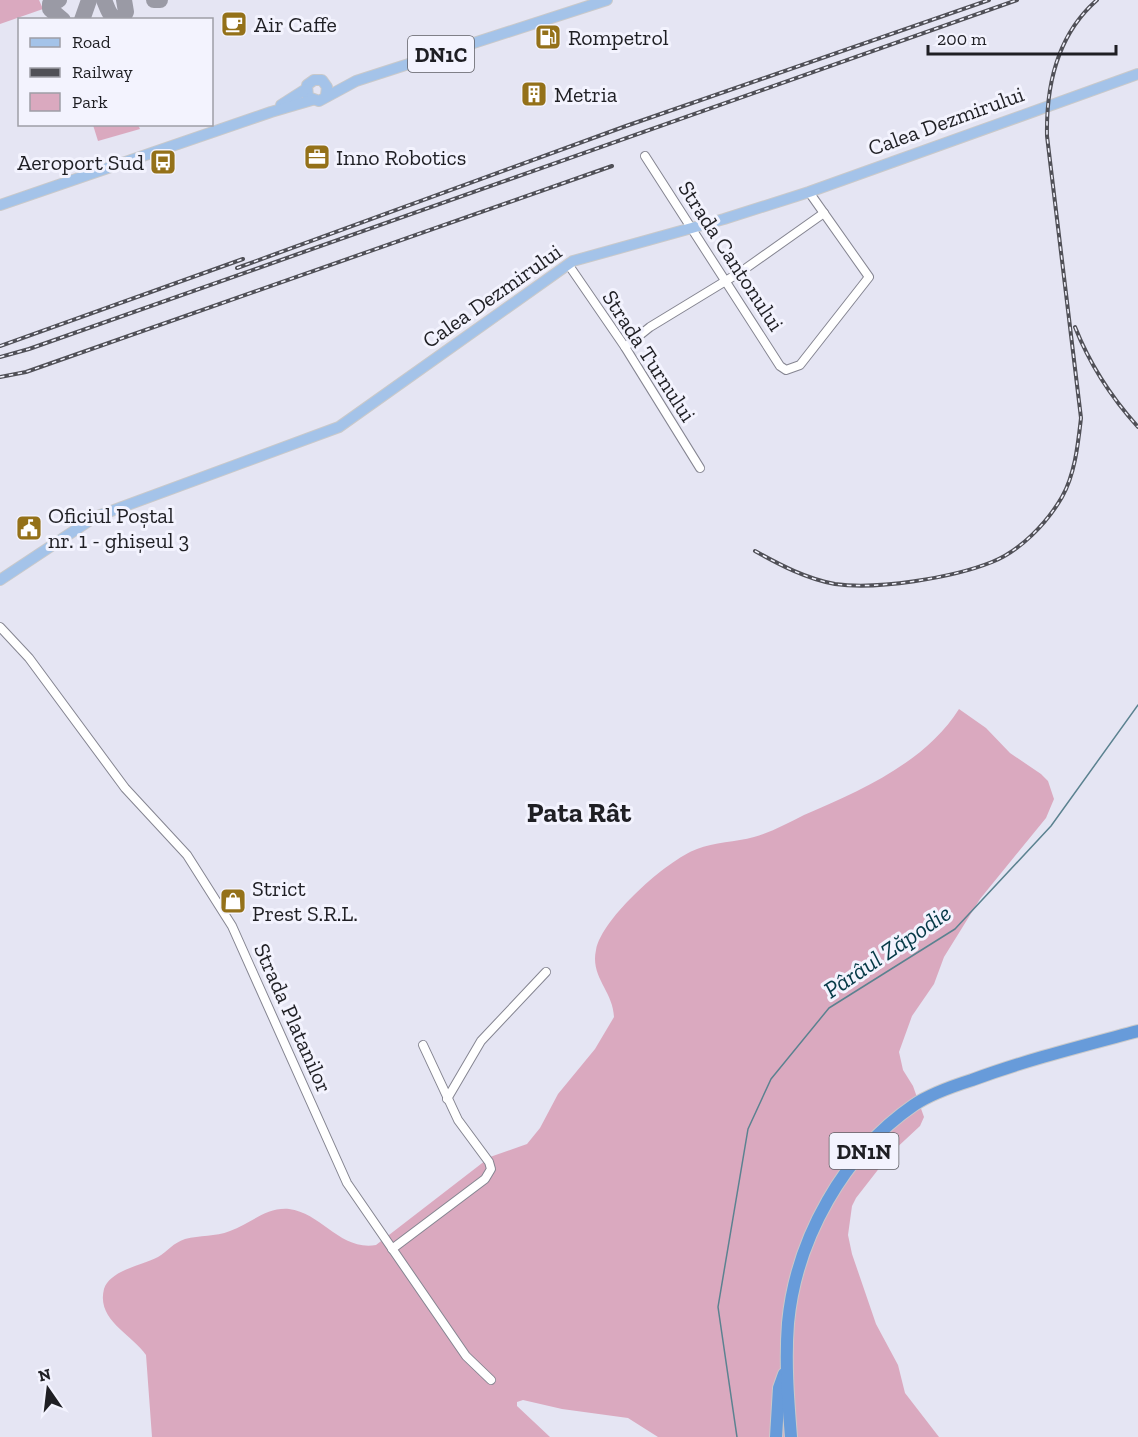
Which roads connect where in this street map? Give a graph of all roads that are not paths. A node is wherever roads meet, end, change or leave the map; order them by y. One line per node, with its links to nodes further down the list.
1 (607, 0): 3 (main road, DN1C)
2 (1138, 74): 10 (main road, Calea Dezmirului)
3 (356, 81): 4 (main road, DN1C); 6 (main road, DN1C)
4 (325, 83): 5 (main road, DN1C); 6 (main road)
5 (306, 89): 7 (main road); 8 (main road, DN1C)
6 (327, 95): 7 (main road, DN1C)
7 (312, 100): 8 (main road, DN1C)
8 (271, 112): 11 (main road, DN1C)
9 (645, 156): 13 (street, Strada Cantonului)
10 (809, 192): 12 (street); 13 (main road, Calea Dezmirului)
11 (0, 205)
12 (824, 213): 15 (street); 15 (street, Strada Cantonului)
13 (692, 228): 14 (main road, Calea Dezmirului); 15 (street, Strada Cantonului)
14 (568, 264): 16 (street, Strada Turnului); 18 (main road, Calea Dezmirului)
15 (725, 279): 16 (street)
16 (625, 347): 17 (street, Strada Turnului)
17 (700, 468)
18 (0, 580)
19 (0, 627): 24 (street, Strada Platanilor)
20 (546, 972): 23 (street)
21 (1138, 1031): 25 (highway, DN1N)
22 (423, 1045): 23 (street)
23 (447, 1099): 24 (street)
24 (392, 1249): 26 (street, Strada Platanilor)
25 (786, 1367): 27 (highway, DN1N); 28 (highway, DN1N)
26 (491, 1380)
27 (776, 1437)
28 (791, 1437)

